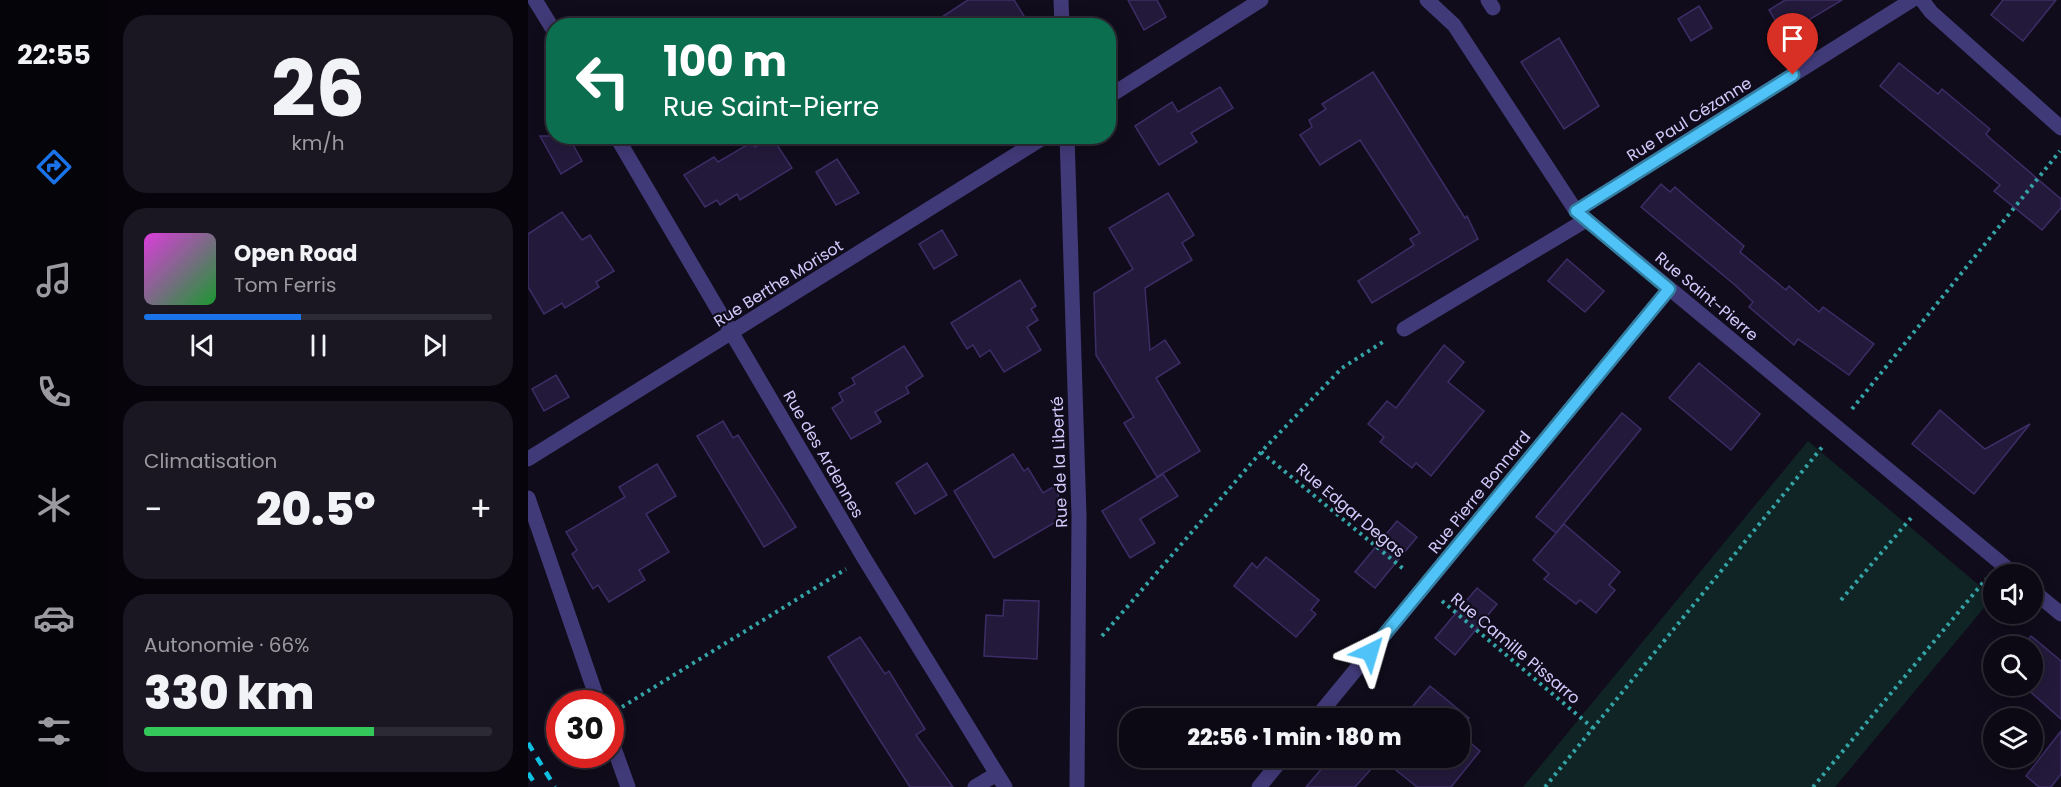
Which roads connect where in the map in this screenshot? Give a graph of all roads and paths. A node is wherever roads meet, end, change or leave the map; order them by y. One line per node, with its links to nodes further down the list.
1 (535, 0): 8 (street)
2 (1061, 0): 7 (street)
3 (1261, 0): 9 (street)
4 (1427, 0): 15 (street, Rue Saint-Pierre)
5 (1912, 0): 15 (street, Rue Paul Cézanne)
6 (1922, 0): 10 (street)
7 (1062, 18)
8 (546, 19)
9 (1116, 92)
10 (2061, 128)
11 (621, 144): 18 (street, Rue des Ardennes)
12 (1033, 144): 18 (street, Rue Berthe Morisot)
13 (1067, 144): 31 (street, Rue de la Liberté)
14 (2061, 150): 19 (path)
15 (1581, 215): 16 (street, Rue Saint-Pierre); 17 (street, Rue Paul Cézanne)
16 (1669, 289): 19 (street, Rue Saint-Pierre); 27 (street, Rue Pierre Bonnard)
17 (1404, 329): 20 (path)
18 (732, 332): 21 (street, Rue Berthe Morisot); 24 (street, Rue des Ardennes)
19 (1837, 428): 23 (street, Rue Saint-Pierre); 35 (path)
20 (1261, 452): 27 (path, Rue Edgar Degas); 31 (path)
21 (528, 459)
22 (528, 498): 32 (street)
23 (1926, 501): 25 (street, Rue Saint-Pierre); 29 (path)
24 (864, 558): 33 (path); 38 (street, Rue des Ardennes)
25 (2000, 562): 26 (street, Rue Saint-Pierre); 44 (path)
26 (2002, 564)
27 (1425, 586): 34 (street, Rue Pierre Bonnard); 35 (path, Rue Camille Pissarro)
28 (2043, 599): 30 (street)
29 (1841, 600)
30 (2061, 614)
31 (1077, 664): 41 (street, Rue de la Liberté)
32 (594, 690)
33 (624, 706)
34 (1324, 708)
35 (1593, 728): 43 (path)
36 (621, 768): 39 (street)
37 (1275, 768): 42 (street)
38 (1000, 781): 40 (street)
39 (628, 787)
40 (975, 787)
41 (1077, 787)
42 (1259, 787)
43 (1545, 787)
44 (1813, 787)

